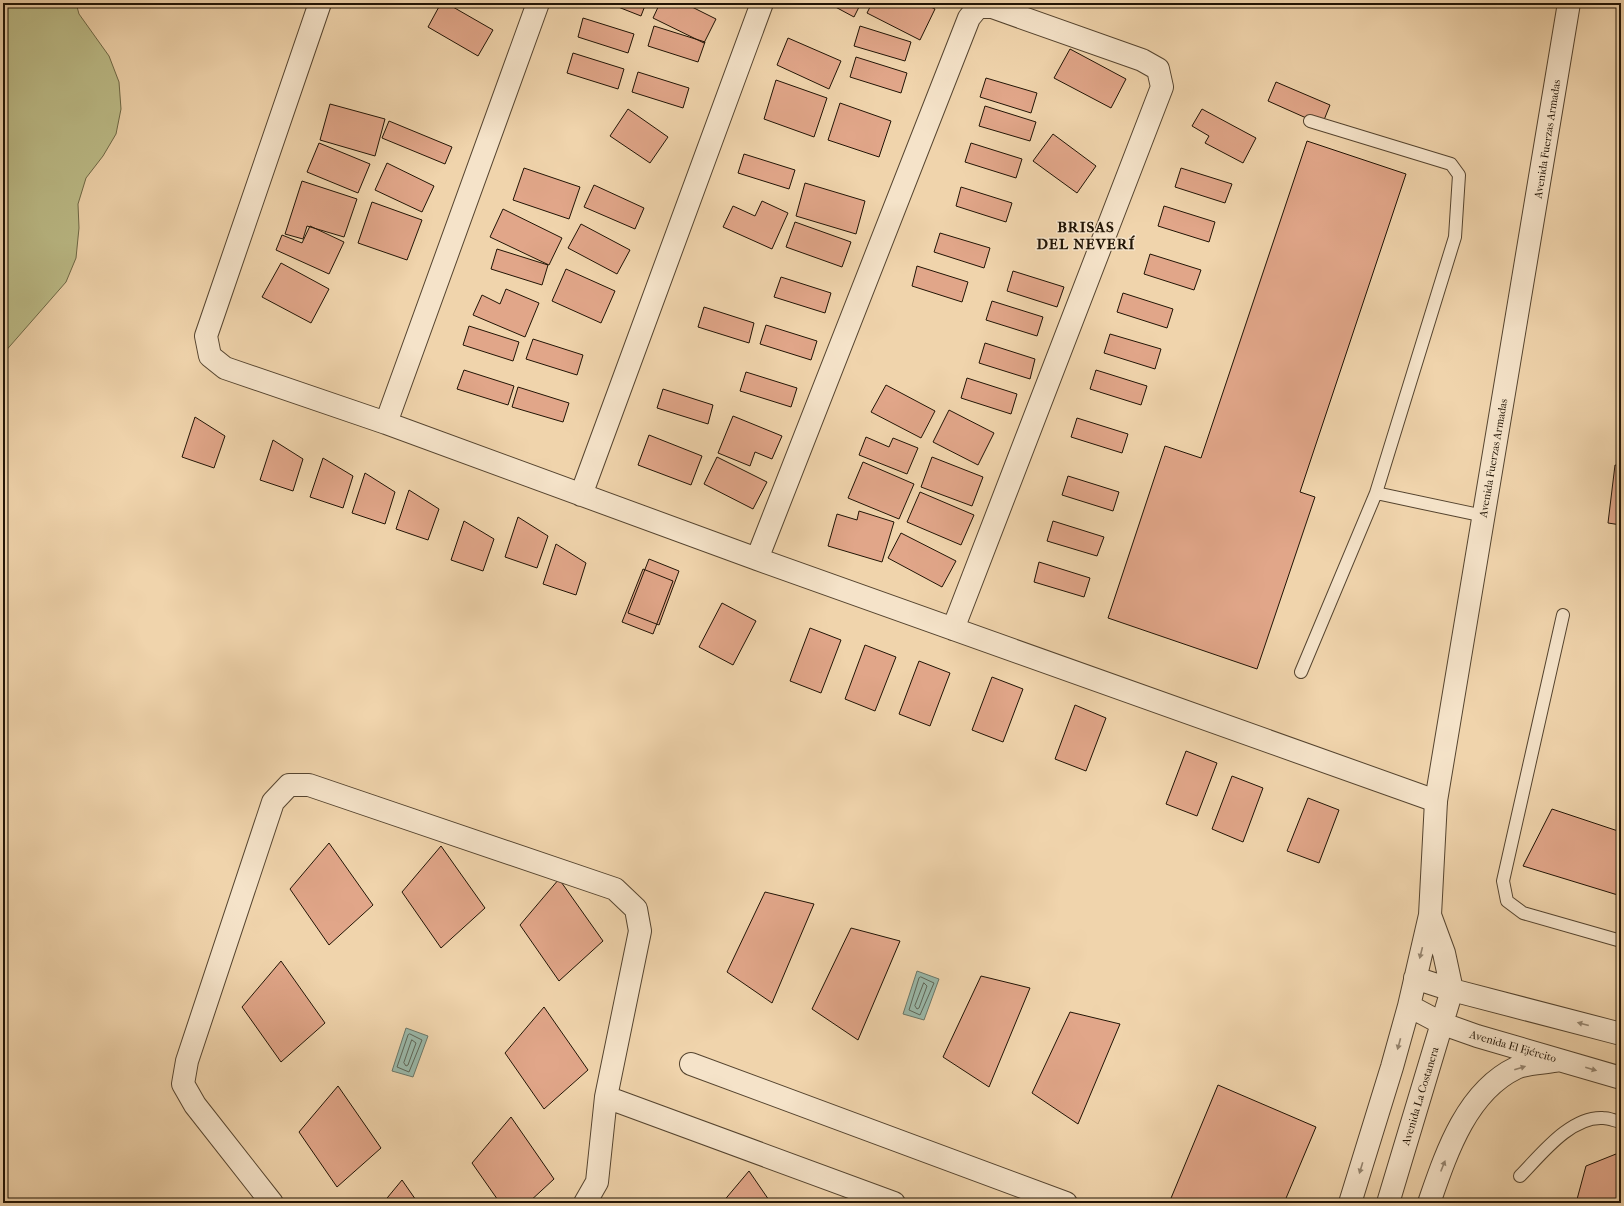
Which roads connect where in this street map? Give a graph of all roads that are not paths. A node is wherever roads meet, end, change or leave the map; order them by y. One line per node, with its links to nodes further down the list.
1 (320, 3): 6 (street)
2 (538, 3): 6 (street)
3 (762, 3): 8 (street)
4 (1569, 3): 9 (street, Avenida Fuerzas Armadas)
5 (1310, 121): 7 (lane)
6 (386, 423): 8 (street)
7 (1376, 493): 9 (lane); 13 (lane)
8 (581, 495): 10 (street)
9 (1484, 516): 14 (street, Avenida Fuerzas Armadas)
10 (757, 559): 12 (street); 12 (street)
11 (1563, 615): 16 (lane)
12 (953, 629): 14 (street)
13 (1301, 672)
14 (1436, 801): 15 (street, Avenida Fuerzas Armadas)
15 (1430, 915): 17 (street, one-way to 17); 18 (street)
16 (1621, 941)
17 (1415, 978): 18 (street); 19 (street)
18 (1452, 990): 20 (street, Avenida La Costanera); 21 (street, one-way to 18)
19 (1409, 1006): 20 (street, Avenida El Ejército); 32 (street, one-way to 32)
20 (1443, 1024): 22 (street, Avenida El Ejército); 33 (street, Avenida La Costanera)
21 (1621, 1034)
22 (1561, 1060): 24 (street, Avenida El Ejército, one-way to 24); 34 (street, one-way to 22)
23 (691, 1064): 31 (street)
24 (1621, 1078)
25 (606, 1097): 28 (street); 29 (street); 30 (street)
26 (1621, 1122): 27 (lane)
27 (1520, 1176)
28 (272, 1203)
29 (585, 1203)
30 (894, 1203)
31 (1066, 1203)
32 (1350, 1203)
33 (1388, 1203)
34 (1429, 1203)

